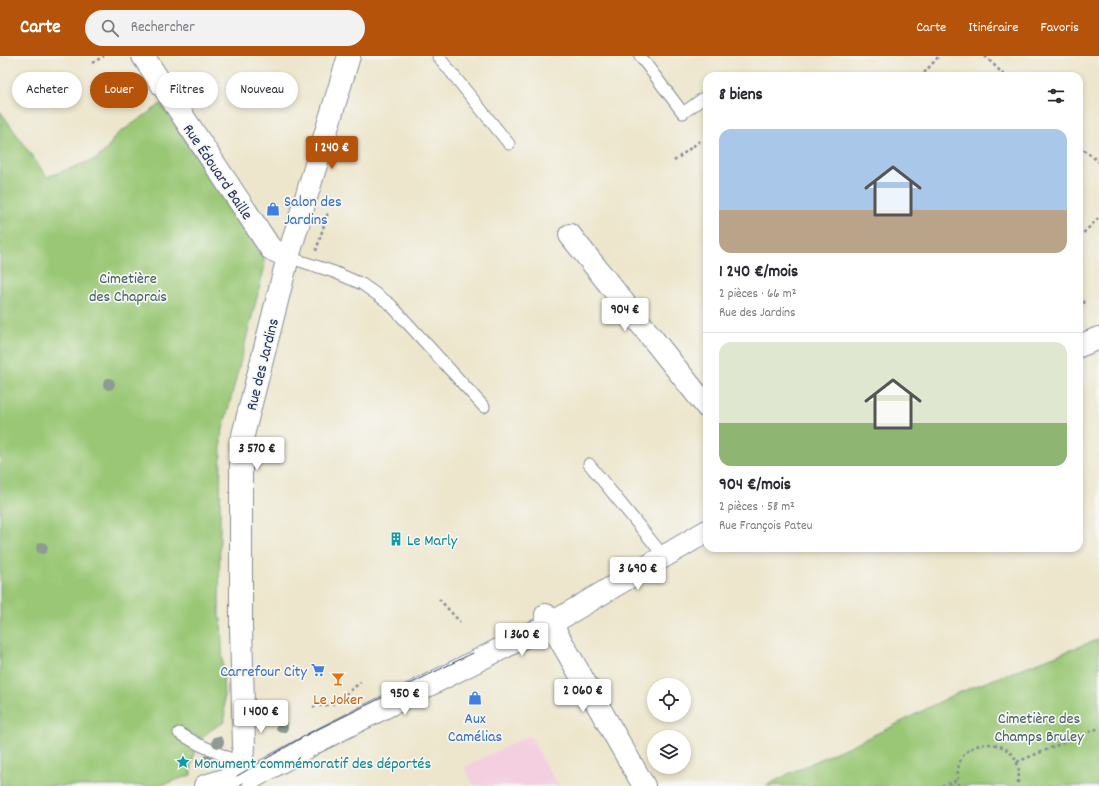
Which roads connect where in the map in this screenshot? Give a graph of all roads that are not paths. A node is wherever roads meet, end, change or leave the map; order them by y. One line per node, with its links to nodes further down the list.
1 (143, 56): 8 (street, Rue Édouard Baille)
2 (350, 56): 8 (street, Rue des Jardins)
3 (438, 56): 6 (lane)
4 (640, 56): 5 (lane)
5 (703, 98)
6 (509, 144)
7 (570, 235): 13 (street)
8 (288, 257): 14 (lane); 21 (street, Rue des Jardins)
9 (1099, 329): 10 (street)
10 (1083, 335)
11 (1099, 338): 12 (street)
12 (1083, 344)
13 (703, 402)
14 (484, 407)
15 (589, 464): 18 (lane)
16 (703, 522): 18 (street)
17 (703, 533): 19 (street)
18 (658, 549): 19 (street)
19 (549, 619): 21 (street); 23 (street)
20 (179, 734): 21 (lane)
21 (238, 779): 22 (street)
22 (205, 786)
23 (644, 786)

